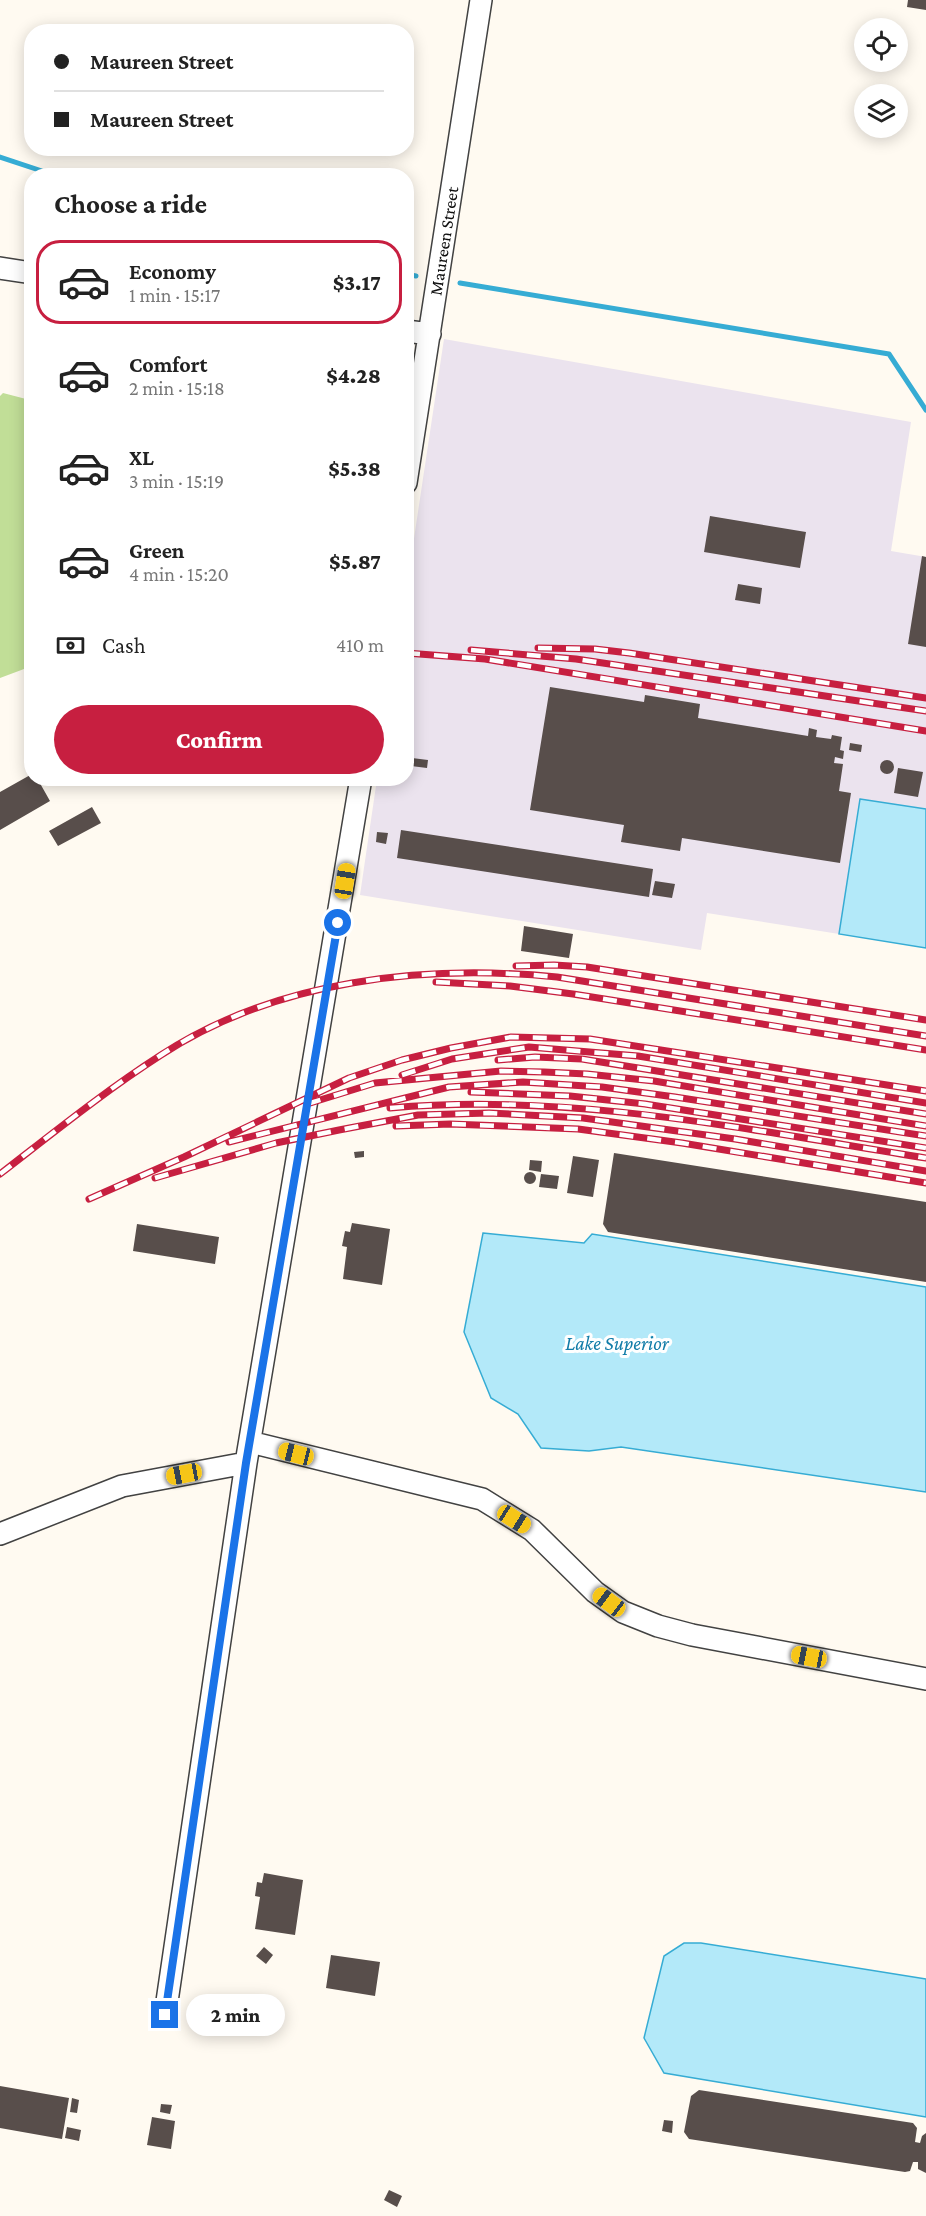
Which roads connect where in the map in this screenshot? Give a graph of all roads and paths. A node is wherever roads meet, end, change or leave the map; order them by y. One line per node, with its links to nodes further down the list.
1 (481, 0): 5 (street, Maureen Street)
2 (0, 268): 3 (street)
3 (24, 272)
4 (414, 332): 5 (street)
5 (430, 334): 6 (street, Maureen Street)
6 (414, 433)
7 (360, 786): 8 (street)
8 (248, 1453): 9 (street); 10 (street); 11 (street)
9 (0, 1534)
10 (926, 1679)
11 (165, 2015)

